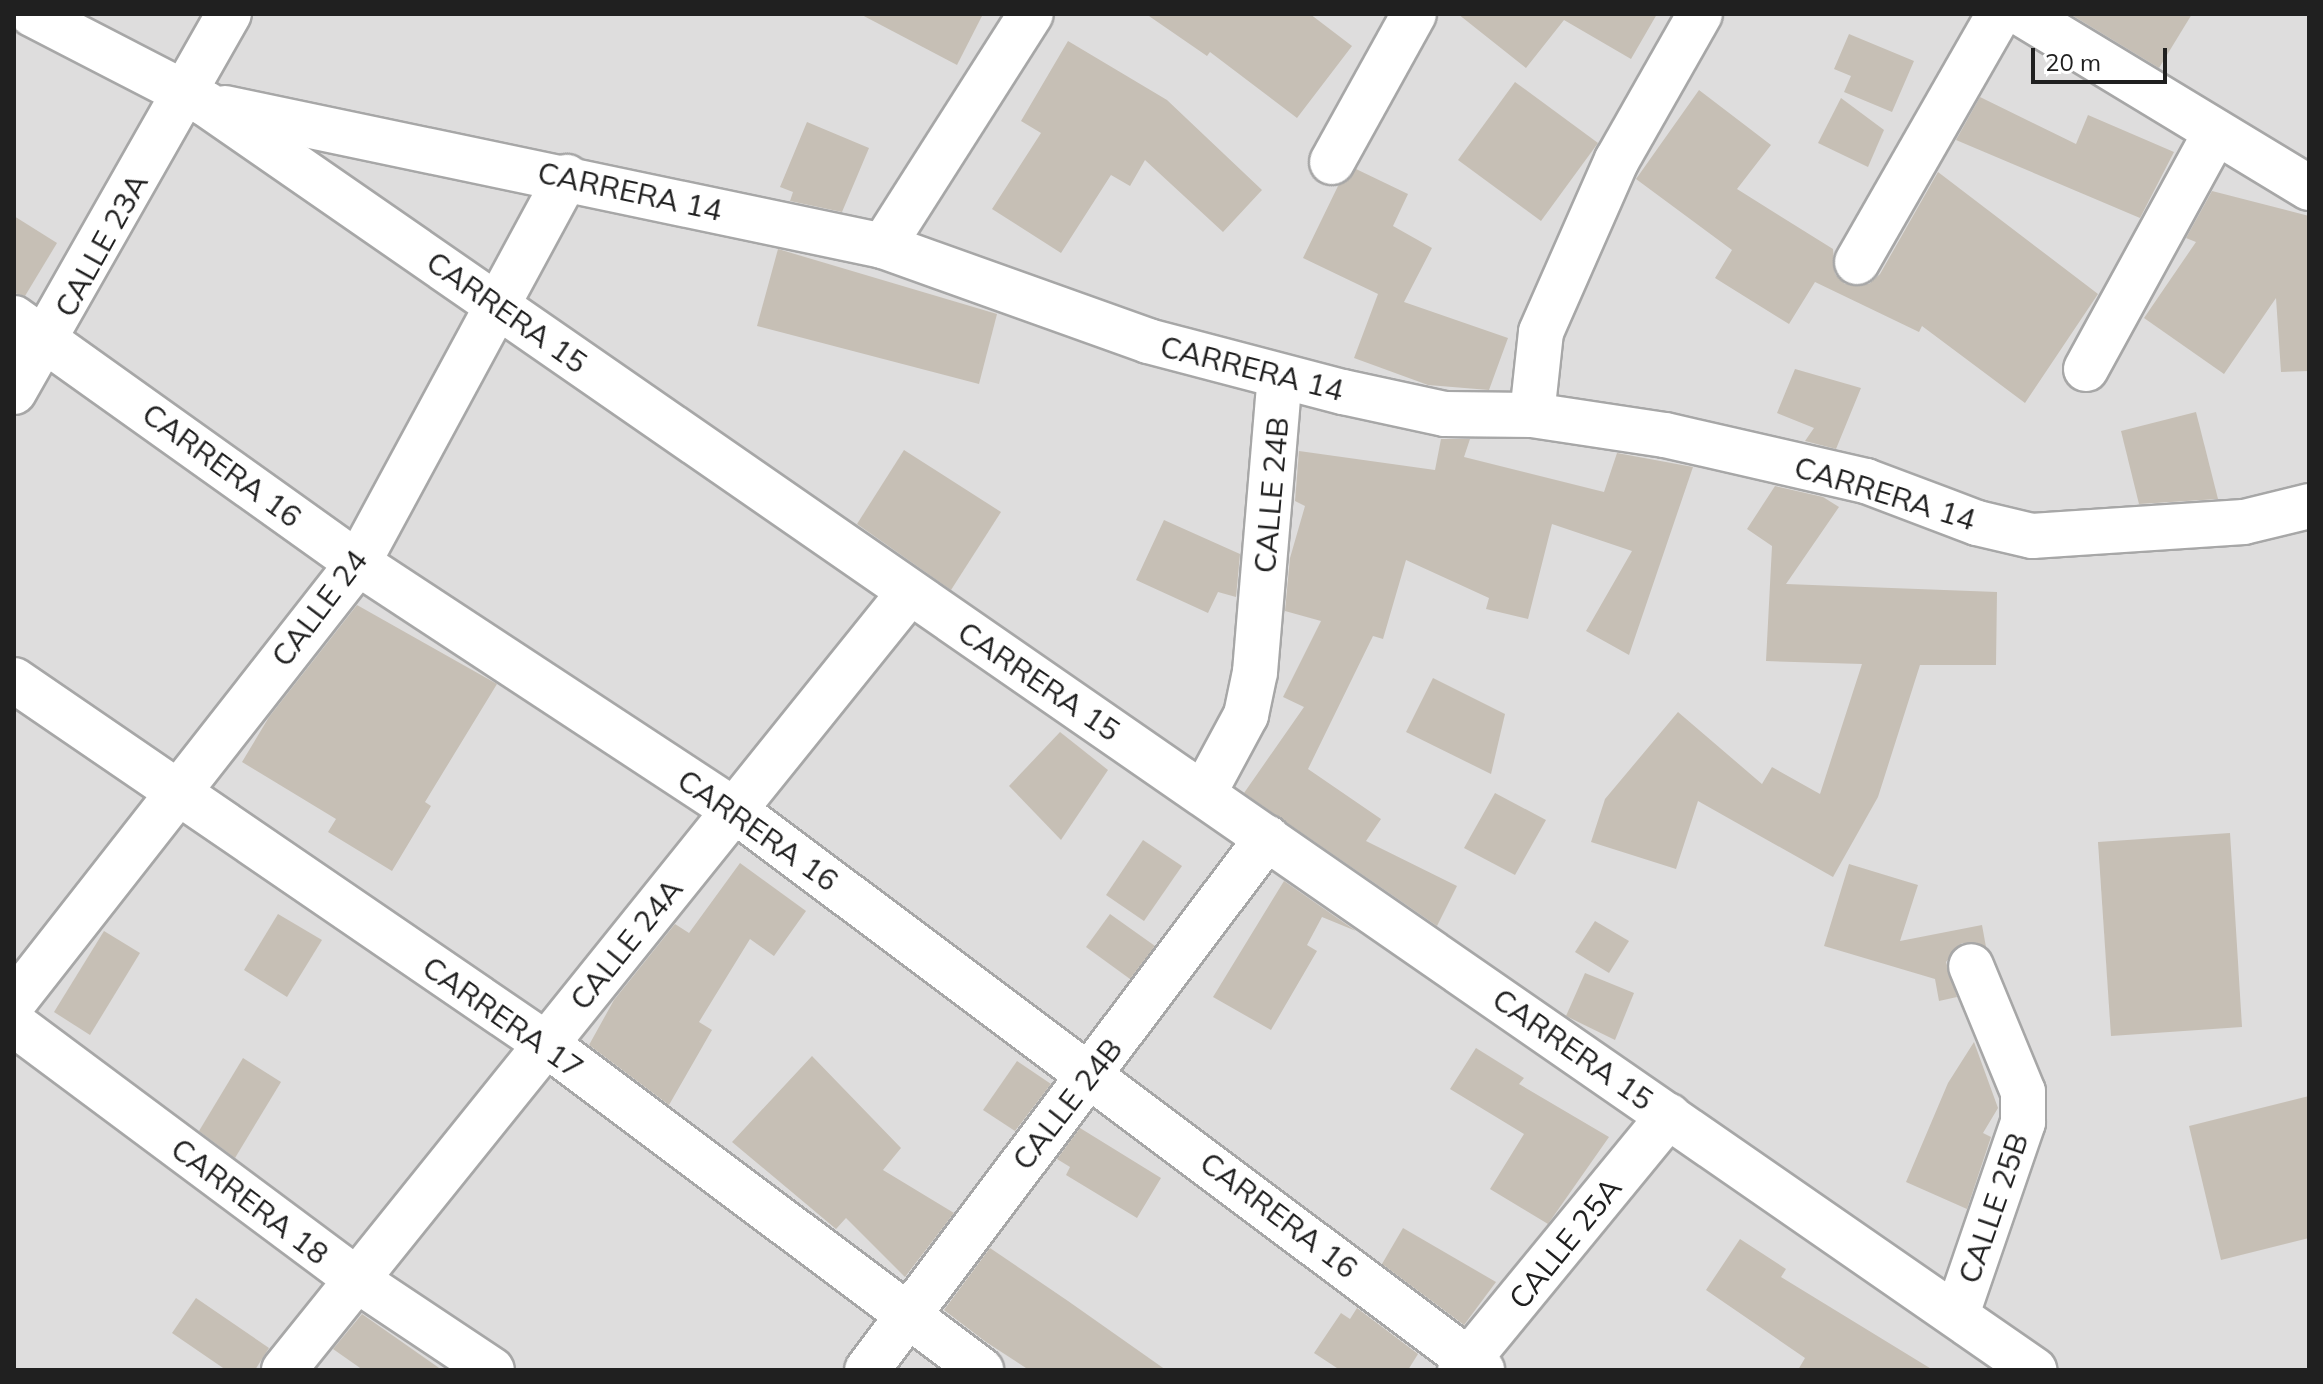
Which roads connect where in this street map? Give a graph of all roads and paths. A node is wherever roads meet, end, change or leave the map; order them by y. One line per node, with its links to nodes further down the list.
1 (32, 14): 8 (street, CARRERA 15)
2 (229, 14): 8 (street, CALLE 23A)
3 (1031, 14): 13 (street)
4 (1414, 14): 10 (street)
5 (1700, 14): 20 (street)
6 (1999, 14): 14 (street)
7 (2022, 14): 9 (street)
8 (195, 100): 11 (street, CARRERA 14); 15 (street, CARRERA 15); 16 (street, CALLE 23A)
9 (2214, 135): 12 (street); 17 (street)
10 (1332, 162)
11 (567, 177): 13 (street, CARRERA 14); 15 (street, CALLE 24)
12 (2309, 188)
13 (883, 246): 18 (street, CARRERA 14)
14 (1857, 262)
15 (500, 308): 22 (street, CALLE 24); 23 (street, CARRERA 15)
16 (31, 329): 19 (street, CALLE 23A); 22 (street, CARRERA 16)
17 (2086, 369)
18 (1280, 377): 20 (street, CARRERA 14); 25 (street, CALLE 24B)
19 (14, 392)
20 (1532, 415): 21 (street, CARRERA 14)
21 (2309, 506)
22 (358, 563): 26 (street, CALLE 24); 27 (street, CARRERA 16)
23 (909, 593): 25 (street, CARRERA 15); 27 (street, CALLE 24A)
24 (14, 680): 26 (street, CARRERA 17)
25 (1204, 793): 28 (street, CARRERA 15)
26 (175, 794): 30 (street, CALLE 24); 32 (street, CARRERA 17)
27 (733, 809): 32 (street, CALLE 24A); 33 (street, CARRERA 16)
28 (1267, 838): 33 (street, CALLE 24B); 34 (street, CARRERA 15)
29 (1971, 966): 37 (street, CALLE 25B)
30 (14, 1002)
31 (14, 1024): 35 (street, CARRERA 18)
32 (546, 1044): 35 (street, CALLE 24A); 36 (street, CARRERA 17)
33 (1092, 1074): 36 (street, CALLE 24B); 38 (street, CARRERA 16)
34 (1669, 1116): 37 (street, CARRERA 15); 38 (street, CALLE 25A)
35 (357, 1280): 39 (street, CALLE 24A); 40 (street, CARRERA 18)
36 (905, 1314): 41 (street, CALLE 24B); 42 (street, CARRERA 17)
37 (1957, 1314): 43 (street, CARRERA 15)
38 (1470, 1367)
39 (284, 1370)
40 (492, 1370)
41 (867, 1370)
42 (981, 1370)
43 (2034, 1370)

